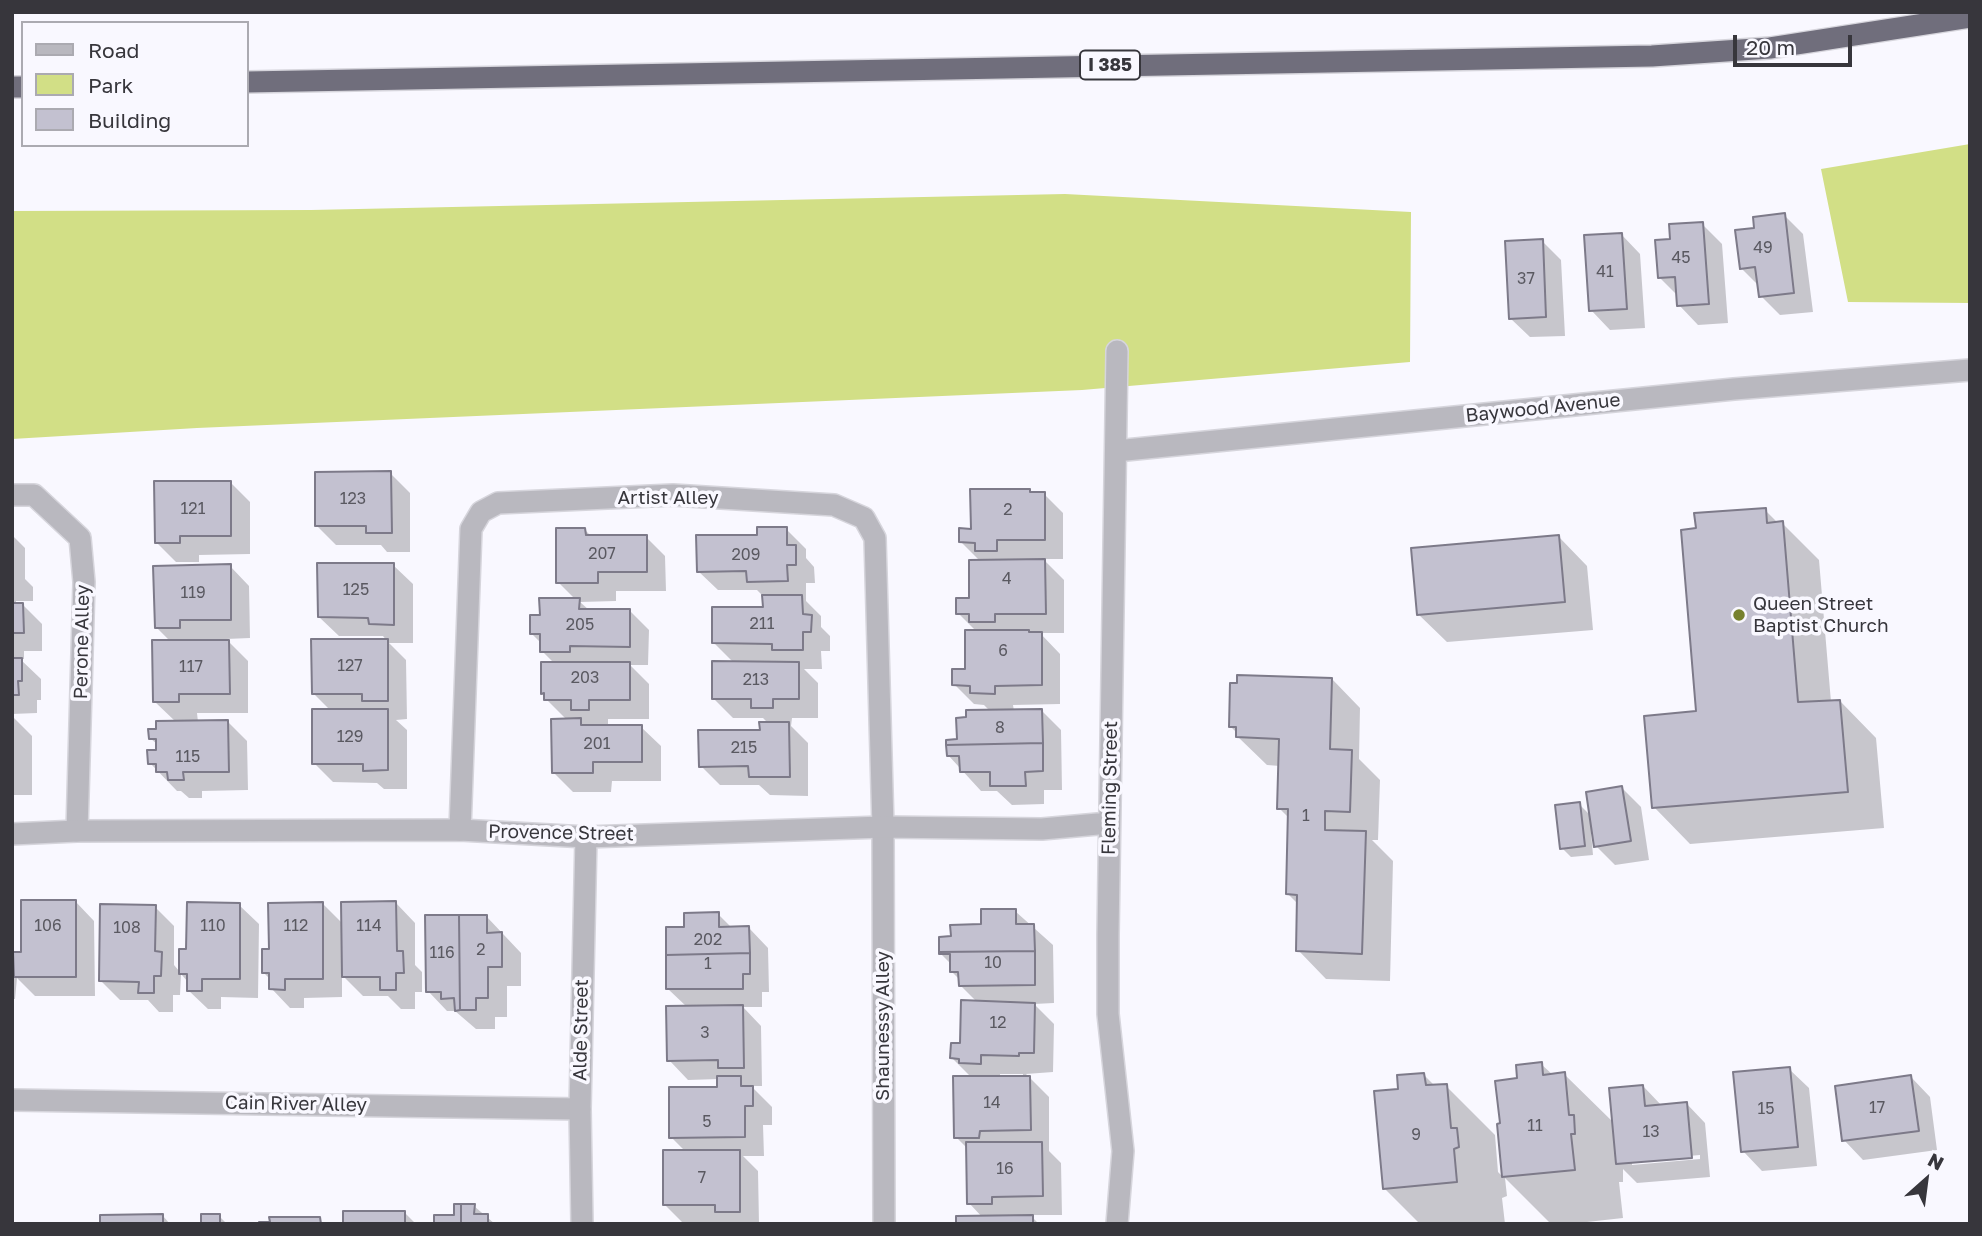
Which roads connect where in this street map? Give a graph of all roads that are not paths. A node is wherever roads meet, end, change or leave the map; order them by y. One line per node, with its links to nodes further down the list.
1 (1970, 17): 2 (highway, I 385)
2 (248, 82)
3 (1117, 351): 5 (street, Fleming Street)
4 (1970, 370): 5 (street, Baywood Avenue)
5 (1116, 452): 7 (street, Fleming Street)
6 (12, 495): 9 (street, Perone Alley)
7 (1110, 823): 8 (street, Provence Street); 17 (street, Fleming Street)
8 (883, 827): 10 (street, Artist Alley); 12 (street, Provence Street); 16 (street, Shaunessy Alley)
9 (77, 831): 10 (street, Provence Street); 11 (street, Provence Street)
10 (460, 831): 12 (street, Provence Street)
11 (12, 834)
12 (586, 837): 14 (street, Alde Street)
13 (12, 1100): 14 (street, Cain River Alley)
14 (580, 1108): 15 (street, Alde Street)
15 (582, 1224)
16 (884, 1224)
17 (1117, 1224)

